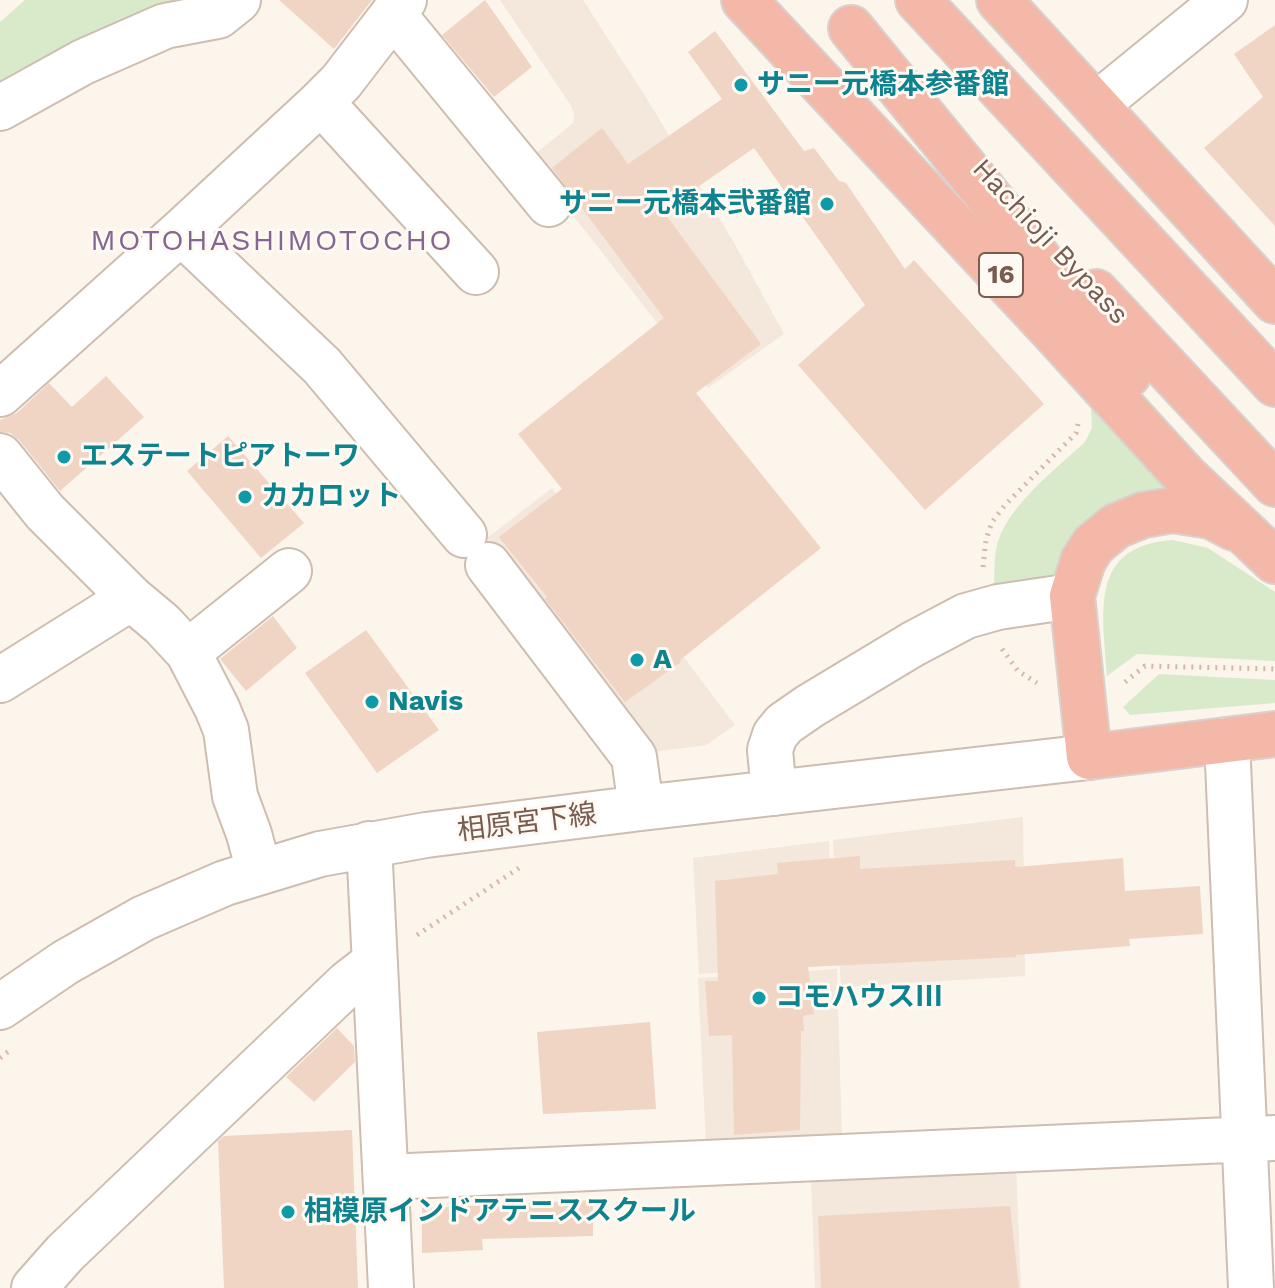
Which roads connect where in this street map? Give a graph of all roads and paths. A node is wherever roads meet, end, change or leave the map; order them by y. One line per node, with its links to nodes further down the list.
1 (238, 0): 10 (street)
2 (744, 0): 20 (highway, 16)
3 (918, 0): 15 (highway)
4 (999, 0): 9 (highway)
5 (1225, 0): 9 (street)
6 (398, 7): 8 (street); 11 (street)
7 (838, 14): 19 (highway, Hachioji Bypass / 16); 20 (highway, 16)
8 (321, 102): 12 (street); 13 (street)
9 (1096, 105): 14 (highway)
10 (0, 108)
11 (549, 204)
12 (181, 232): 16 (street); 35 (street)
13 (476, 272)
14 (1275, 301)
15 (1275, 384)
16 (2, 388)
17 (1080, 419): 22 (path)
18 (0, 456): 24 (street)
19 (1275, 484)
20 (1268, 554): 23 (highway)
21 (289, 571): 26 (street)
22 (983, 573)
23 (1072, 596): 33 (highway); 34 (street)
24 (131, 598): 26 (street); 28 (street)
25 (998, 641): 30 (path)
26 (188, 652): 38 (street)
27 (1275, 669): 29 (path)
28 (0, 680)
29 (1122, 684)
30 (1042, 686)
31 (1275, 734): 32 (highway)
32 (1227, 740): 33 (highway); 43 (street)
33 (1089, 757): 34 (street, 相原宮下線)
34 (774, 793): 35 (street, 相原宮下線)
35 (641, 808): 36 (street, 相原宮下線)
36 (369, 844): 38 (street, 相原宮下線); 39 (street)
37 (527, 863): 39 (path)
38 (259, 871): 40 (street, 相原宮下線)
39 (392, 951): 44 (street); 45 (street)
40 (0, 1007)
41 (12, 1049): 42 (path)
42 (0, 1058)
43 (1260, 1138): 44 (street); 47 (street)
44 (386, 1177): 46 (street)
45 (34, 1288)
46 (391, 1288)
47 (1251, 1288)

